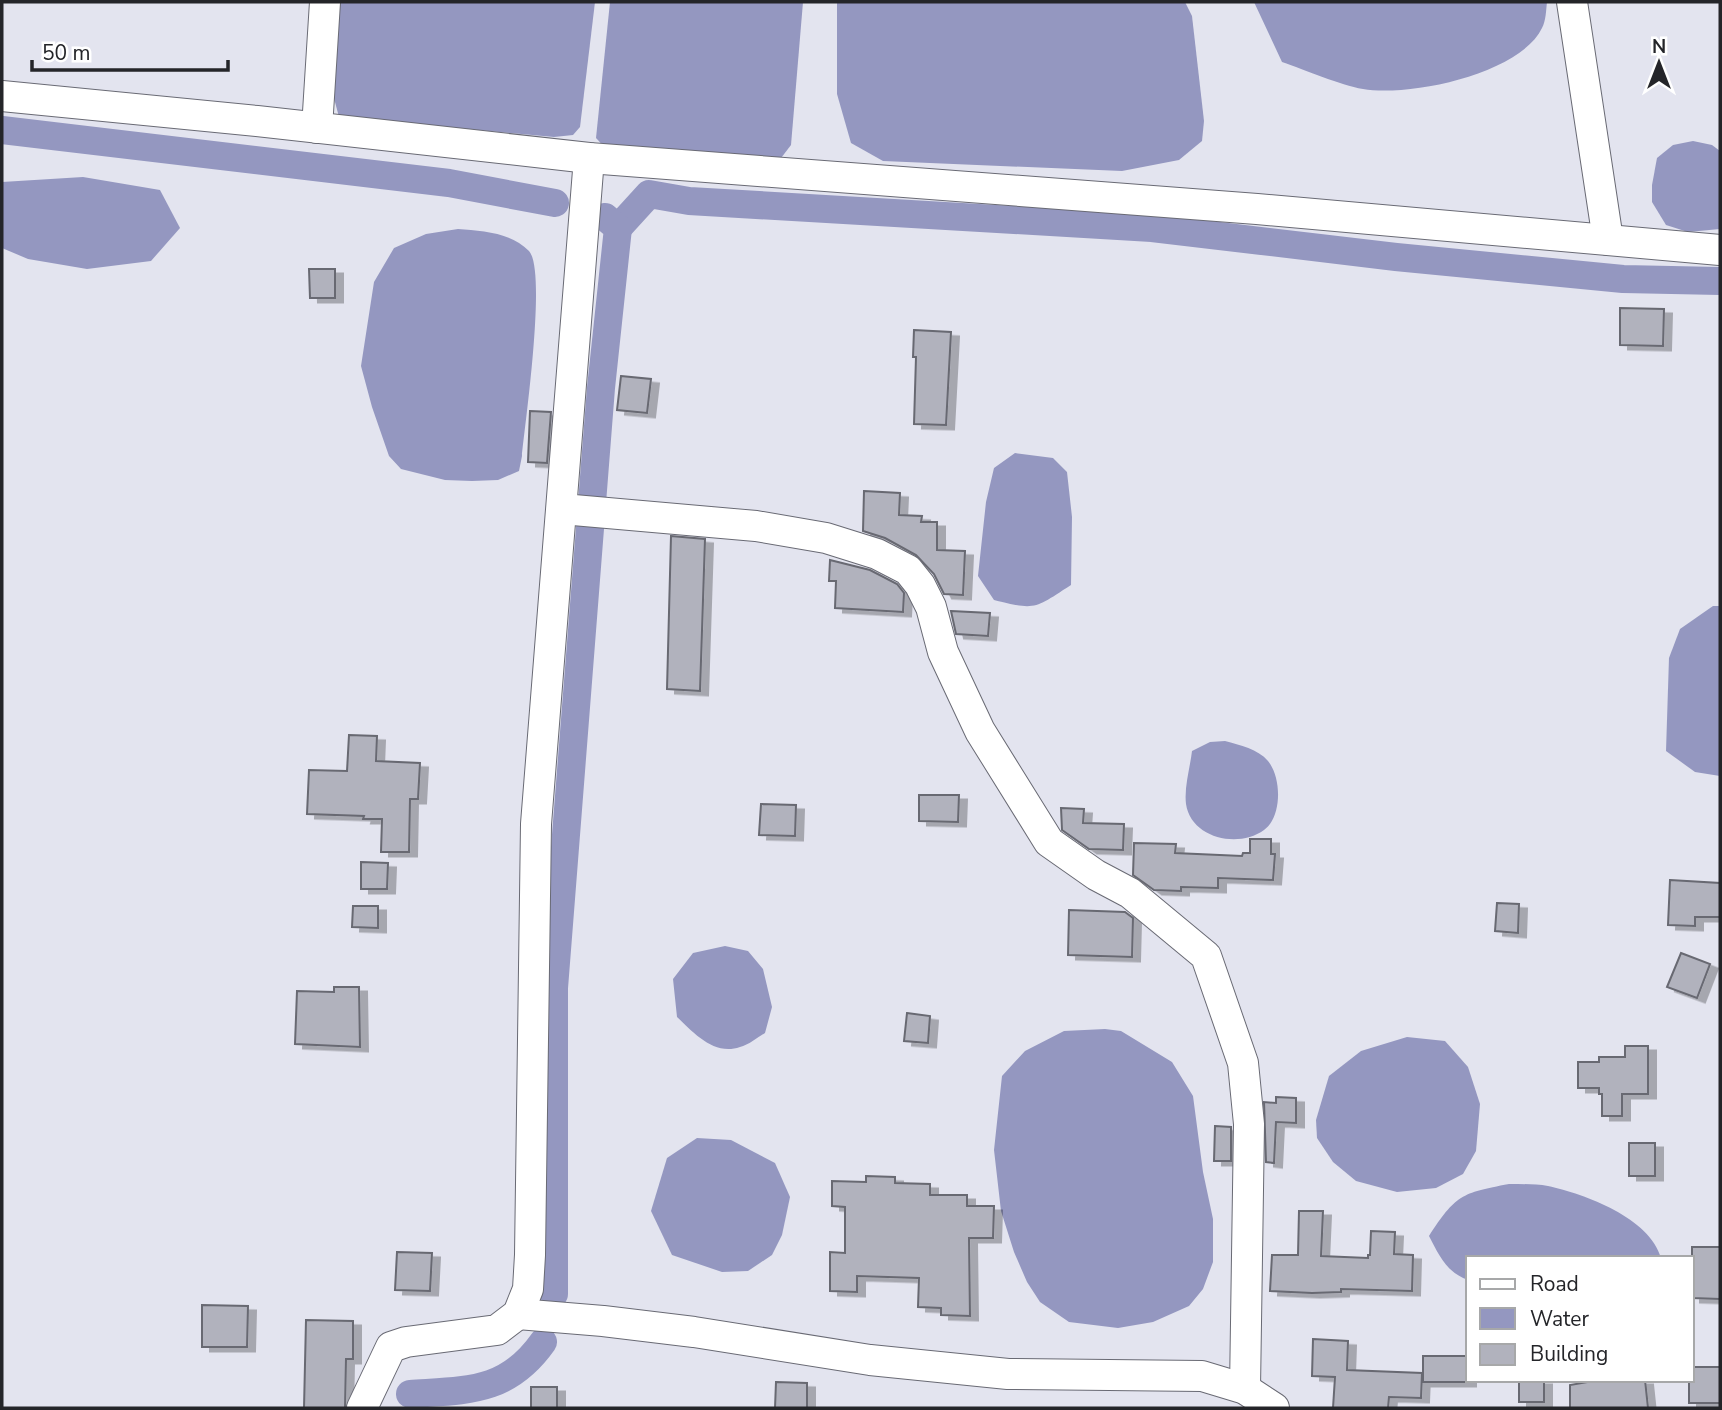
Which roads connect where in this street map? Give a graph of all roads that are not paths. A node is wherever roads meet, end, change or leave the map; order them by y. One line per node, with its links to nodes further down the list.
1 (324, 2): 4 (street)
2 (1572, 2): 6 (street)
3 (2, 96): 4 (street)
4 (317, 128): 5 (street)
5 (589, 158): 6 (street); 8 (street)
6 (1608, 240): 7 (street)
7 (1720, 250)
8 (562, 509): 9 (street); 10 (street)
9 (518, 1314): 10 (street); 11 (street)
10 (1245, 1390): 12 (street)
11 (362, 1408)
12 (1274, 1408)

